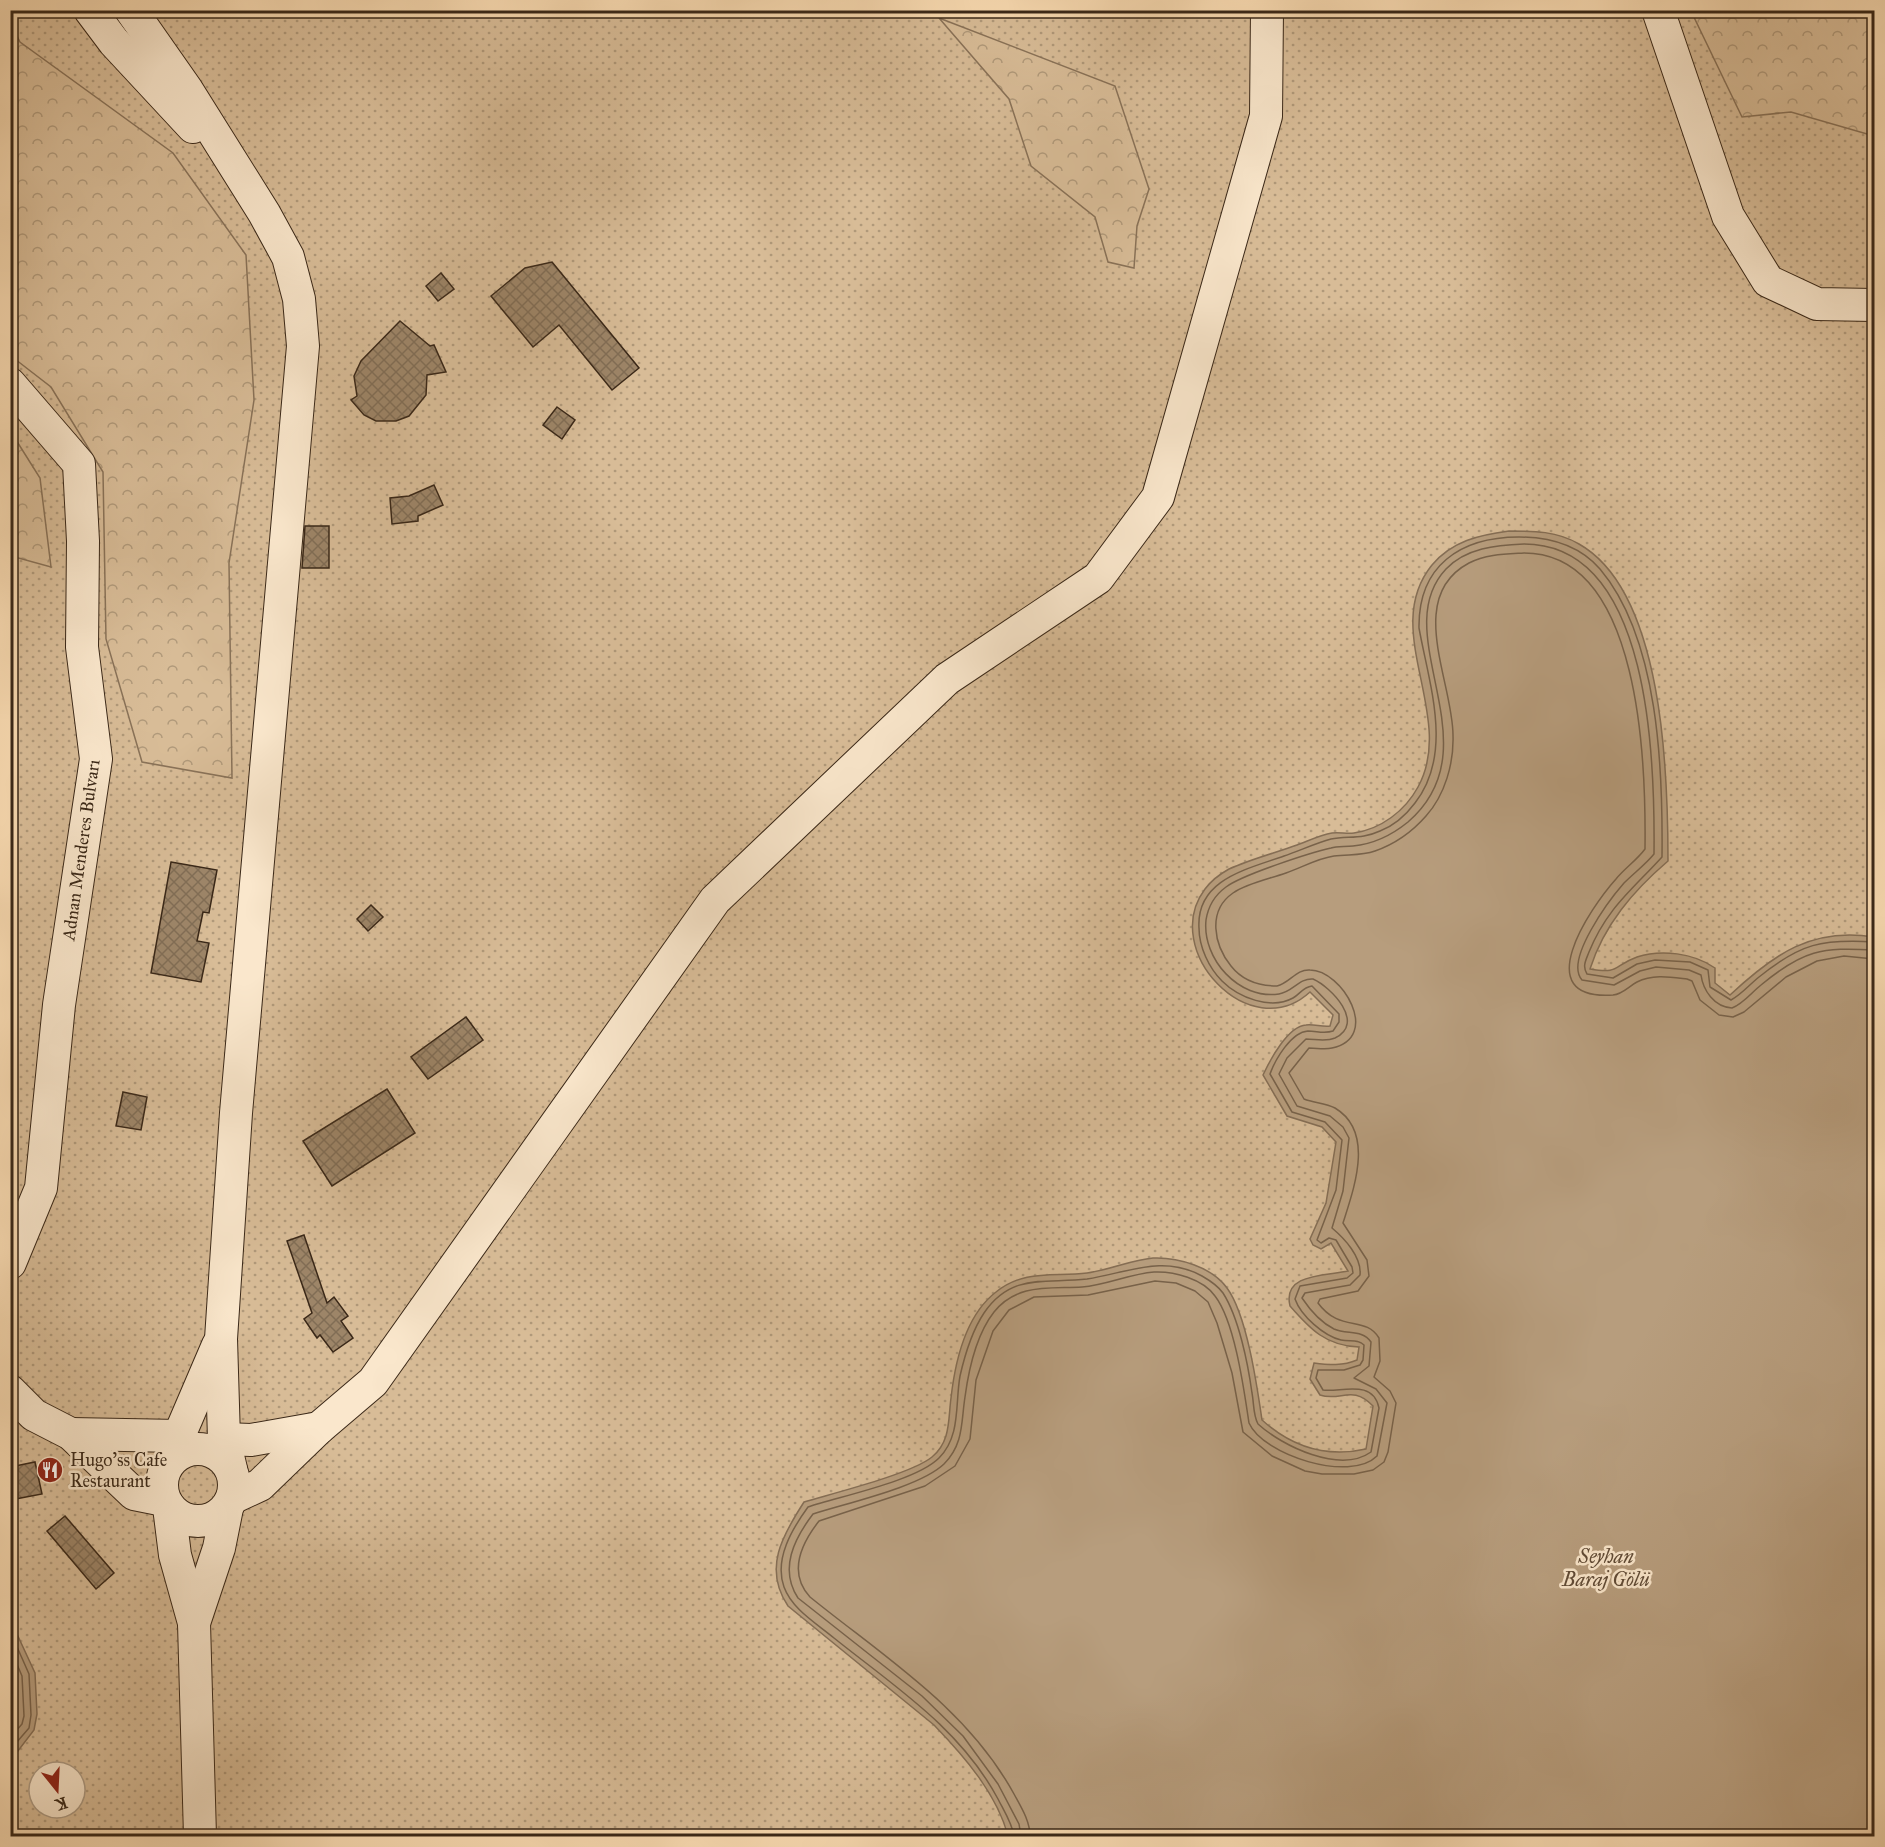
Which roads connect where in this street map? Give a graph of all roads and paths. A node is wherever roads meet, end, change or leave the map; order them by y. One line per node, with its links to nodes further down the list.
1 (90, 10): 5 (main road)
2 (131, 10): 5 (main road)
3 (1267, 10): 11 (main road)
4 (1658, 10): 6 (main road)
5 (236, 170): 9 (main road)
6 (1875, 305)
7 (10, 384): 8 (main road, Adnan Menderes Bulvarı)
8 (10, 1263)
9 (220, 1339): 13 (main road); 14 (main road)
10 (10, 1391): 12 (main road)
11 (319, 1428): 13 (main road); 15 (main road)
12 (70, 1434): 14 (main road); 16 (main road)
13 (224, 1439): 15 (main road)
14 (177, 1446): 15 (main road); 16 (main road)
15 (230, 1492): 16 (main road); 17 (main road)
16 (166, 1503): 17 (main road)
17 (194, 1623): 18 (main road)
18 (200, 1836)

